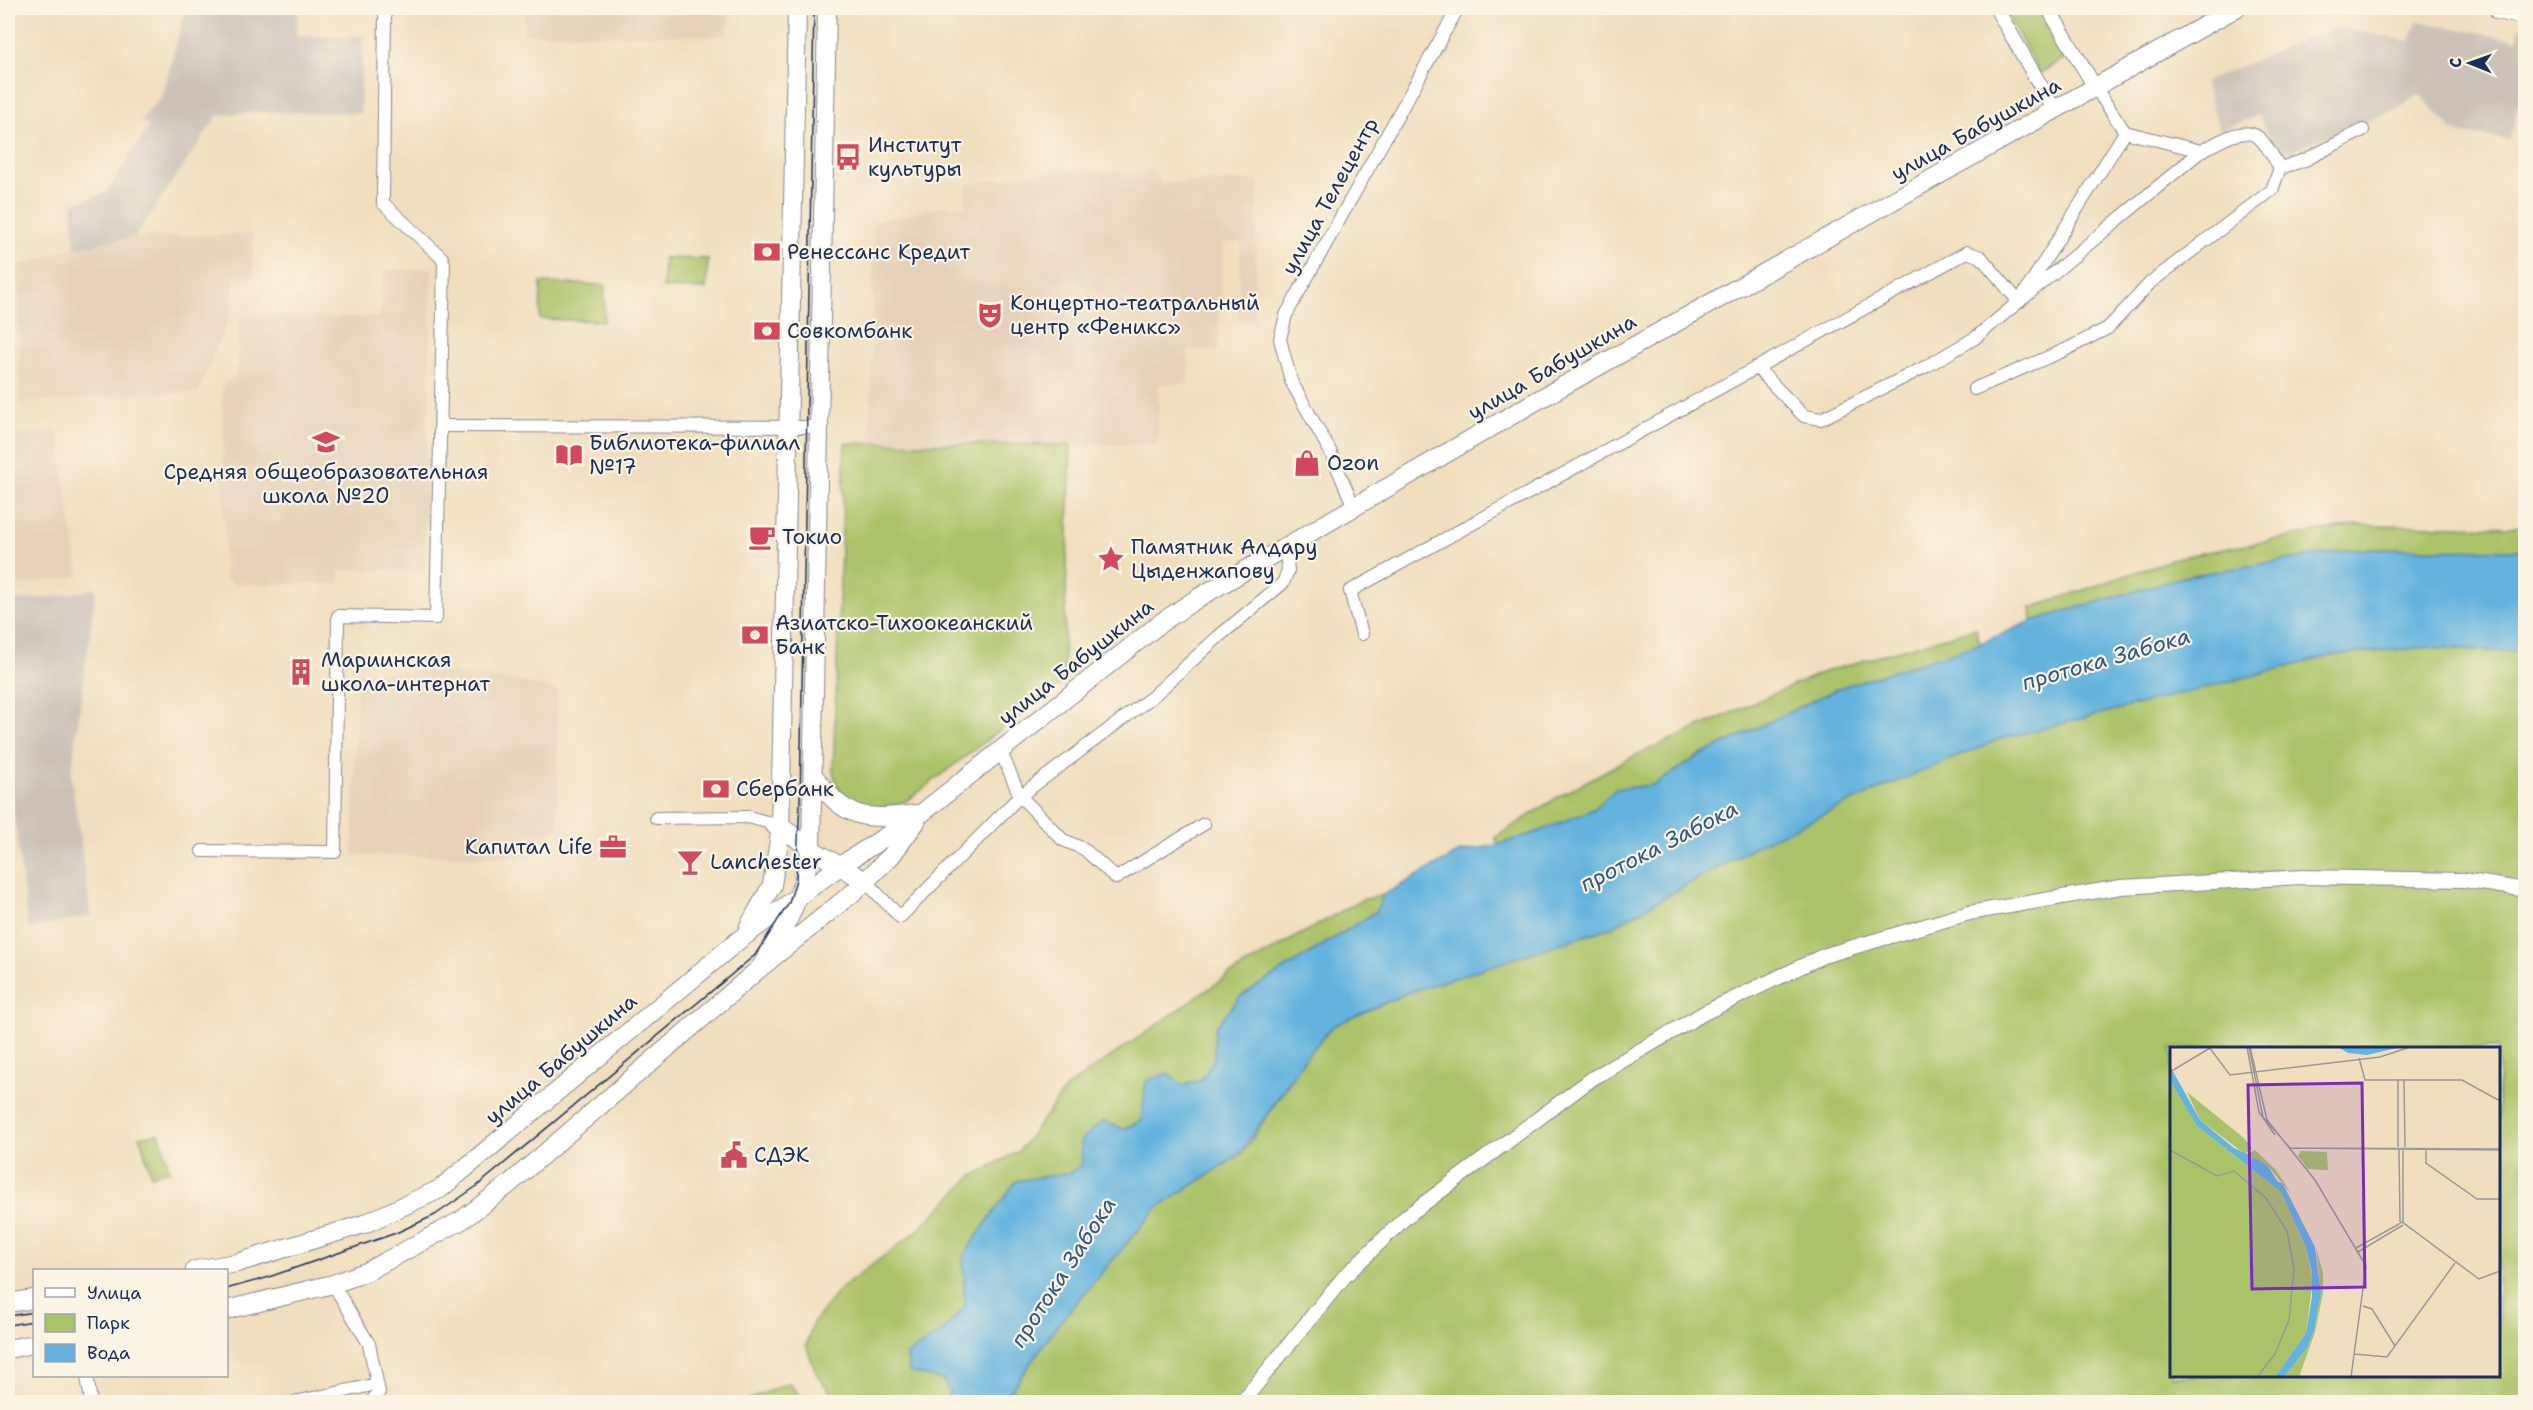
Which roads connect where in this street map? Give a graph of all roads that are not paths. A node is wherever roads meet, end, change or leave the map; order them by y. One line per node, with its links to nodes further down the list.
1 (385, 8): 19 (street)
2 (797, 8): 21 (main road)
3 (827, 8): 20 (main road)
4 (1458, 8): 22 (street, улица Телецентр)
5 (1996, 8): 11 (street)
6 (2048, 8): 10 (street)
7 (2236, 8): 10 (main road, улица Бабушкина)
8 (2497, 8): 9 (street)
9 (2526, 19)
10 (2095, 87): 11 (main road, улица Бабушкина); 13 (street)
11 (2055, 111): 22 (main road, улица Бабушкина)
12 (2363, 130): 15 (street)
13 (2125, 132): 14 (street); 16 (street)
14 (2201, 151): 15 (street); 16 (street)
15 (2280, 168): 18 (street)
16 (2019, 302): 17 (street); 17 (street)
17 (1756, 367): 24 (street)
18 (1974, 389)
19 (442, 426): 21 (street); 33 (street)
20 (820, 427): 21 (street); 26 (main road)
21 (790, 428): 31 (main road)
22 (1354, 507): 23 (main road, улица Бабушкина)
23 (1286, 548): 25 (main road, улица Бабушкина); 27 (street)
24 (1362, 634)
25 (1000, 750): 27 (street); 28 (main road, улица Бабушкина)
26 (814, 776): 28 (main road); 32 (main road)
27 (1020, 796): 30 (street); 35 (street)
28 (922, 813): 34 (main road, улица Бабушкина); 35 (main road, улица Бабушкина)
29 (656, 818): 31 (street)
30 (1204, 824)
31 (780, 830): 32 (main road); 38 (main road)
32 (811, 849): 34 (main road); 37 (main road)
33 (202, 851)
34 (840, 866): 35 (main road); 37 (main road, улица Бабушкина)
35 (865, 881): 39 (main road, улица Бабушкина)
36 (2526, 890): 52 (street)
37 (801, 894): 38 (main road, улица Бабушкина); 39 (main road)
38 (739, 940): 40 (main road, улица Бабушкина)
39 (760, 968): 41 (main road, улица Бабушкина)
40 (201, 1269)
41 (333, 1284): 44 (main road, улица Бабушкина); 48 (street)
42 (33, 1299): 43 (main road)
43 (8, 1304)
44 (228, 1310)
45 (33, 1344): 46 (main road)
46 (8, 1348)
47 (87, 1377): 49 (street)
48 (377, 1384): 50 (street); 51 (street)
49 (91, 1402)
50 (295, 1402)
51 (370, 1402)
52 (1242, 1402)

